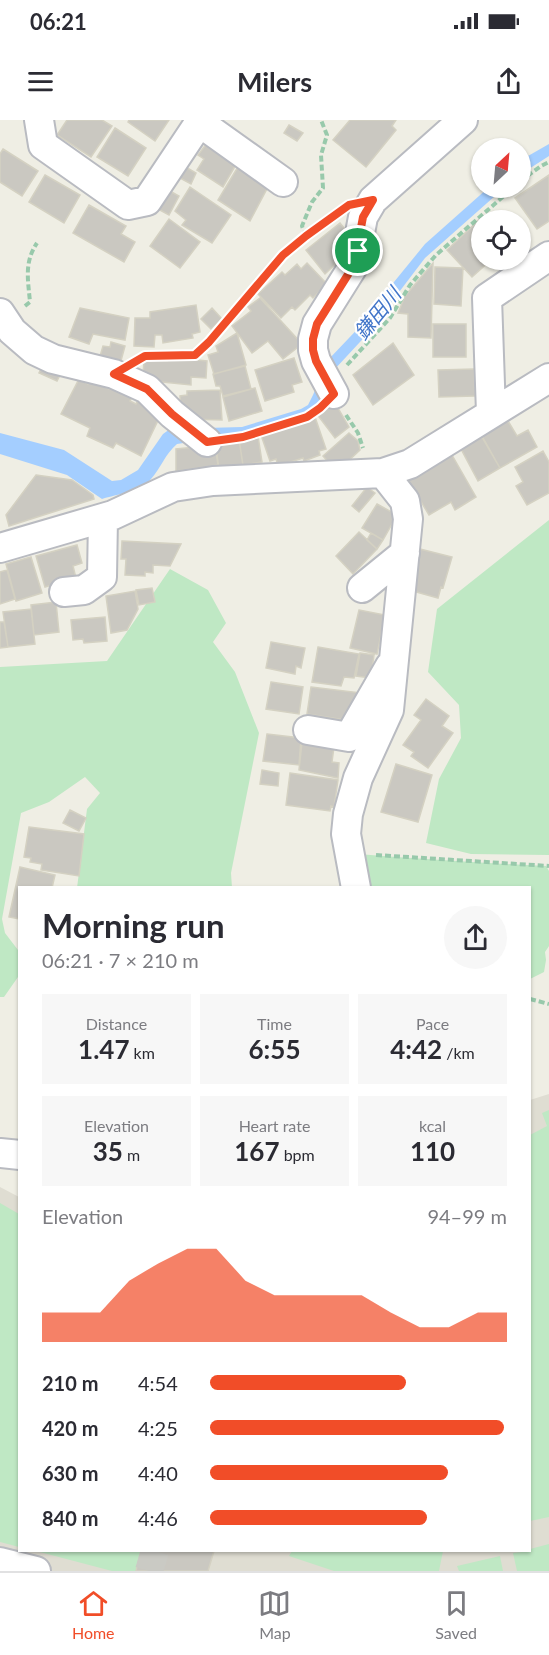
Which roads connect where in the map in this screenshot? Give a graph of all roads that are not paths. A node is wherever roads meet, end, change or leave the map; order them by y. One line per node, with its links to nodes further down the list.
1 (39, 120): 3 (street)
2 (463, 120): 8 (street)
3 (200, 121): 4 (street)
4 (283, 182)
5 (549, 256): 9 (street)
6 (0, 313): 10 (street)
7 (549, 378): 9 (street)
8 (329, 385)
9 (491, 413): 11 (street)
10 (202, 437)
11 (383, 474): 12 (street); 14 (street)
12 (103, 518): 13 (street); 16 (street)
13 (0, 548)
14 (405, 553): 15 (street); 17 (street)
15 (362, 588)
16 (64, 592)
17 (394, 660): 18 (street); 19 (street)
18 (308, 730)
19 (356, 886)
20 (0, 1153): 21 (street)
21 (18, 1155)
22 (0, 1562): 23 (street)
23 (36, 1571)

